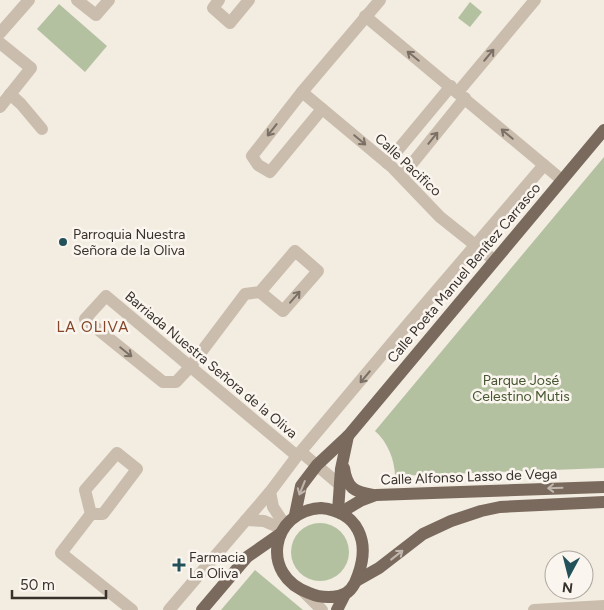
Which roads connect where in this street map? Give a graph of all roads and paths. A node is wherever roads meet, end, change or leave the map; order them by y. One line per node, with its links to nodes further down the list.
1 (29, 0): 9 (street)
2 (77, 0): 3 (street)
3 (109, 0)
4 (219, 0): 5 (street)
5 (249, 0)
6 (380, 0): 8 (street)
7 (535, 0): 12 (street, one-way to 7)
8 (365, 16): 11 (street); 12 (street, one-way to 8)
9 (0, 33)
10 (0, 43): 13 (street)
11 (302, 92): 15 (street, Calle Pacifico); 15 (street, one-way to 15)
12 (458, 92): 18 (street); 19 (street, one-way to 12); 20 (street, one-way to 12)
13 (10, 94): 14 (street); 16 (street)
14 (0, 107)
15 (322, 109): 18 (street, Calle Pacifico, one-way to 18)
16 (42, 129)
17 (604, 130): 21 (main road, Calle Poeta Manuel Benítez Carrasco)
18 (387, 163): 20 (street, Calle Pacifico)
19 (544, 165): 21 (street); 22 (street)
20 (402, 176): 22 (street, Calle Pacifico)
21 (562, 180): 23 (main road, Calle Poeta Manuel Benítez Carrasco)
22 (474, 245): 23 (street, Calle Pacifico); 27 (street, one-way to 27)
23 (494, 260): 26 (main road, Calle Poeta Manuel Benítez Carrasco)
24 (260, 292): 24 (street, one-way to 24); 25 (street)
25 (190, 367): 25 (street, Barriada Nuestra Señora de la Oliva, one-way to 25); 27 (street, Barriada Nuestra Señora de la Oliva)
26 (348, 436): 28 (main road, Calle Poeta Manuel Benítez Carrasco); 29 (main road, Calle Poeta Manuel Benítez Carrasco)
27 (299, 454): 29 (street, Barriada Nuestra Señora de la Oliva); 32 (street)
28 (343, 457): 30 (main road, Calle Poeta Manuel Benítez Carrasco); 33 (main road)
29 (317, 465): 30 (street, Barriada Nuestra Señora de la Oliva); 37 (main road, Calle Poeta Manuel Benítez Carrasco, one-way to 37)
30 (340, 486): 35 (main road, Calle Poeta Manuel Benítez Carrasco)
31 (604, 487): 33 (main road, Calle Alfonso Lasso de Vega, one-way to 33)
32 (270, 492): 38 (street); 39 (street)
33 (376, 495): 35 (main road, Calle Alfonso Lasso de Vega)
34 (604, 502): 40 (main road, one-way to 34)
35 (339, 512): 37 (main road); 40 (main road)
36 (91, 514): 36 (street); 44 (street)
37 (295, 516): 39 (main road)
38 (246, 520): 39 (street); 45 (street)
39 (283, 529): 41 (main road); 46 (main road)
40 (356, 581): 42 (main road)
41 (304, 592): 42 (main road); 47 (street)
42 (345, 594): 48 (main road)
43 (604, 606): 49 (street)
44 (132, 610)
45 (169, 610)
46 (202, 610)
47 (322, 610)
48 (337, 610)
49 (534, 610)

